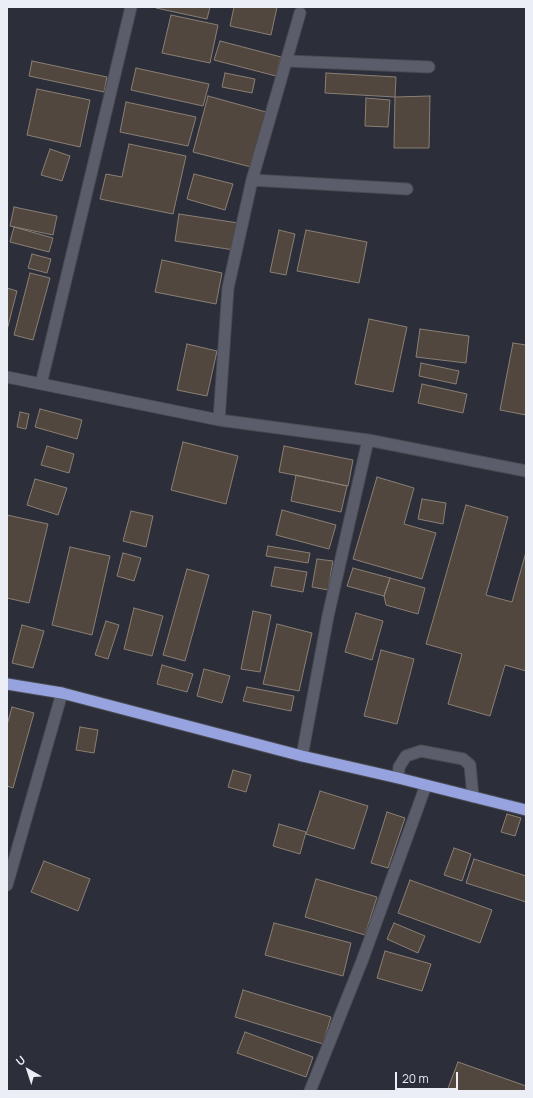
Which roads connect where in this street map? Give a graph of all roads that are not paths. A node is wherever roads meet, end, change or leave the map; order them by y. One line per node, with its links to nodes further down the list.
1 (130, 7): 8 (street)
2 (300, 13): 3 (street)
3 (287, 61): 4 (street); 5 (street)
4 (429, 67)
5 (252, 180): 6 (street); 9 (street)
6 (407, 189)
7 (7, 377): 8 (street)
8 (41, 384): 9 (street)
9 (219, 420): 10 (street)
10 (368, 440): 11 (street); 14 (street)
11 (526, 471)
12 (7, 684): 13 (highway)
13 (62, 693): 14 (highway); 19 (street)
14 (302, 756): 15 (highway)
15 (398, 778): 16 (highway); 17 (street)
16 (426, 785): 17 (highway); 20 (street)
17 (473, 797): 18 (highway)
18 (526, 810)
19 (7, 885)
20 (310, 1091)

